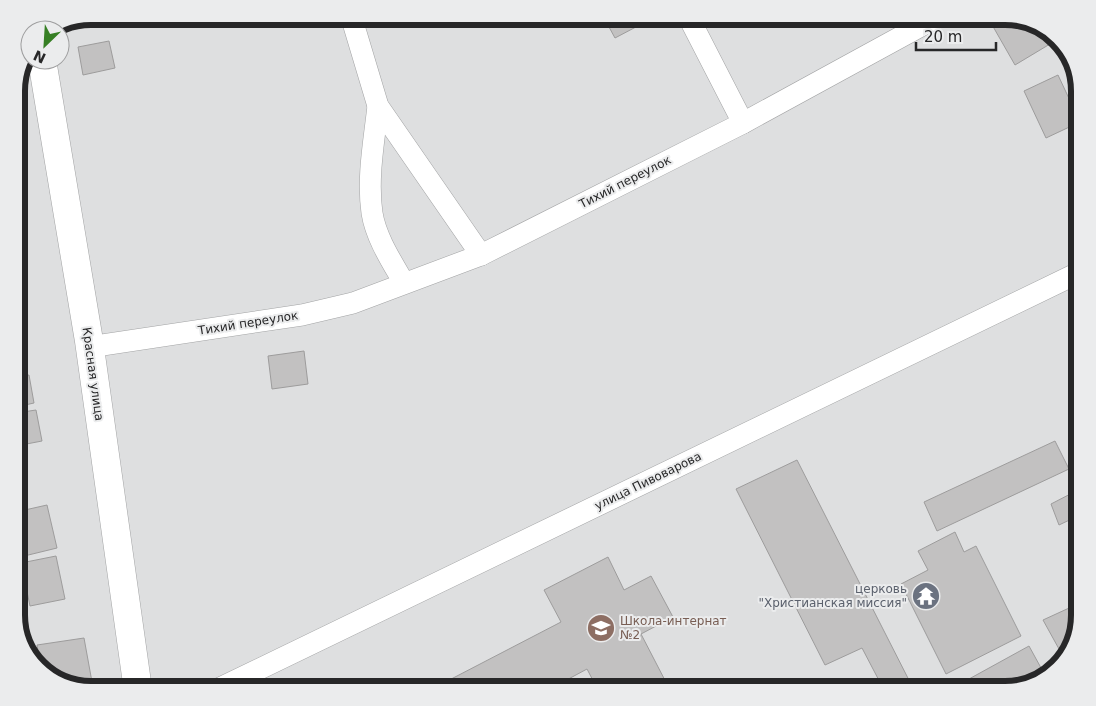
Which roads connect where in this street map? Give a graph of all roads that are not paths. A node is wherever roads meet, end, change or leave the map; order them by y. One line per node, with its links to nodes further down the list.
1 (353, 25): 5 (street)
2 (693, 25): 6 (street)
3 (923, 25): 6 (street, Тихий переулок)
4 (44, 70): 10 (street, Красная улица)
5 (378, 106): 7 (street); 9 (street)
6 (743, 123): 7 (street, Тихий переулок)
7 (481, 255): 9 (street, Тихий переулок)
8 (1071, 276): 12 (street, улица Пивоварова)
9 (404, 283): 10 (street, Тихий переулок)
10 (89, 347): 11 (street, Красная улица)
11 (137, 681)
12 (235, 681)

